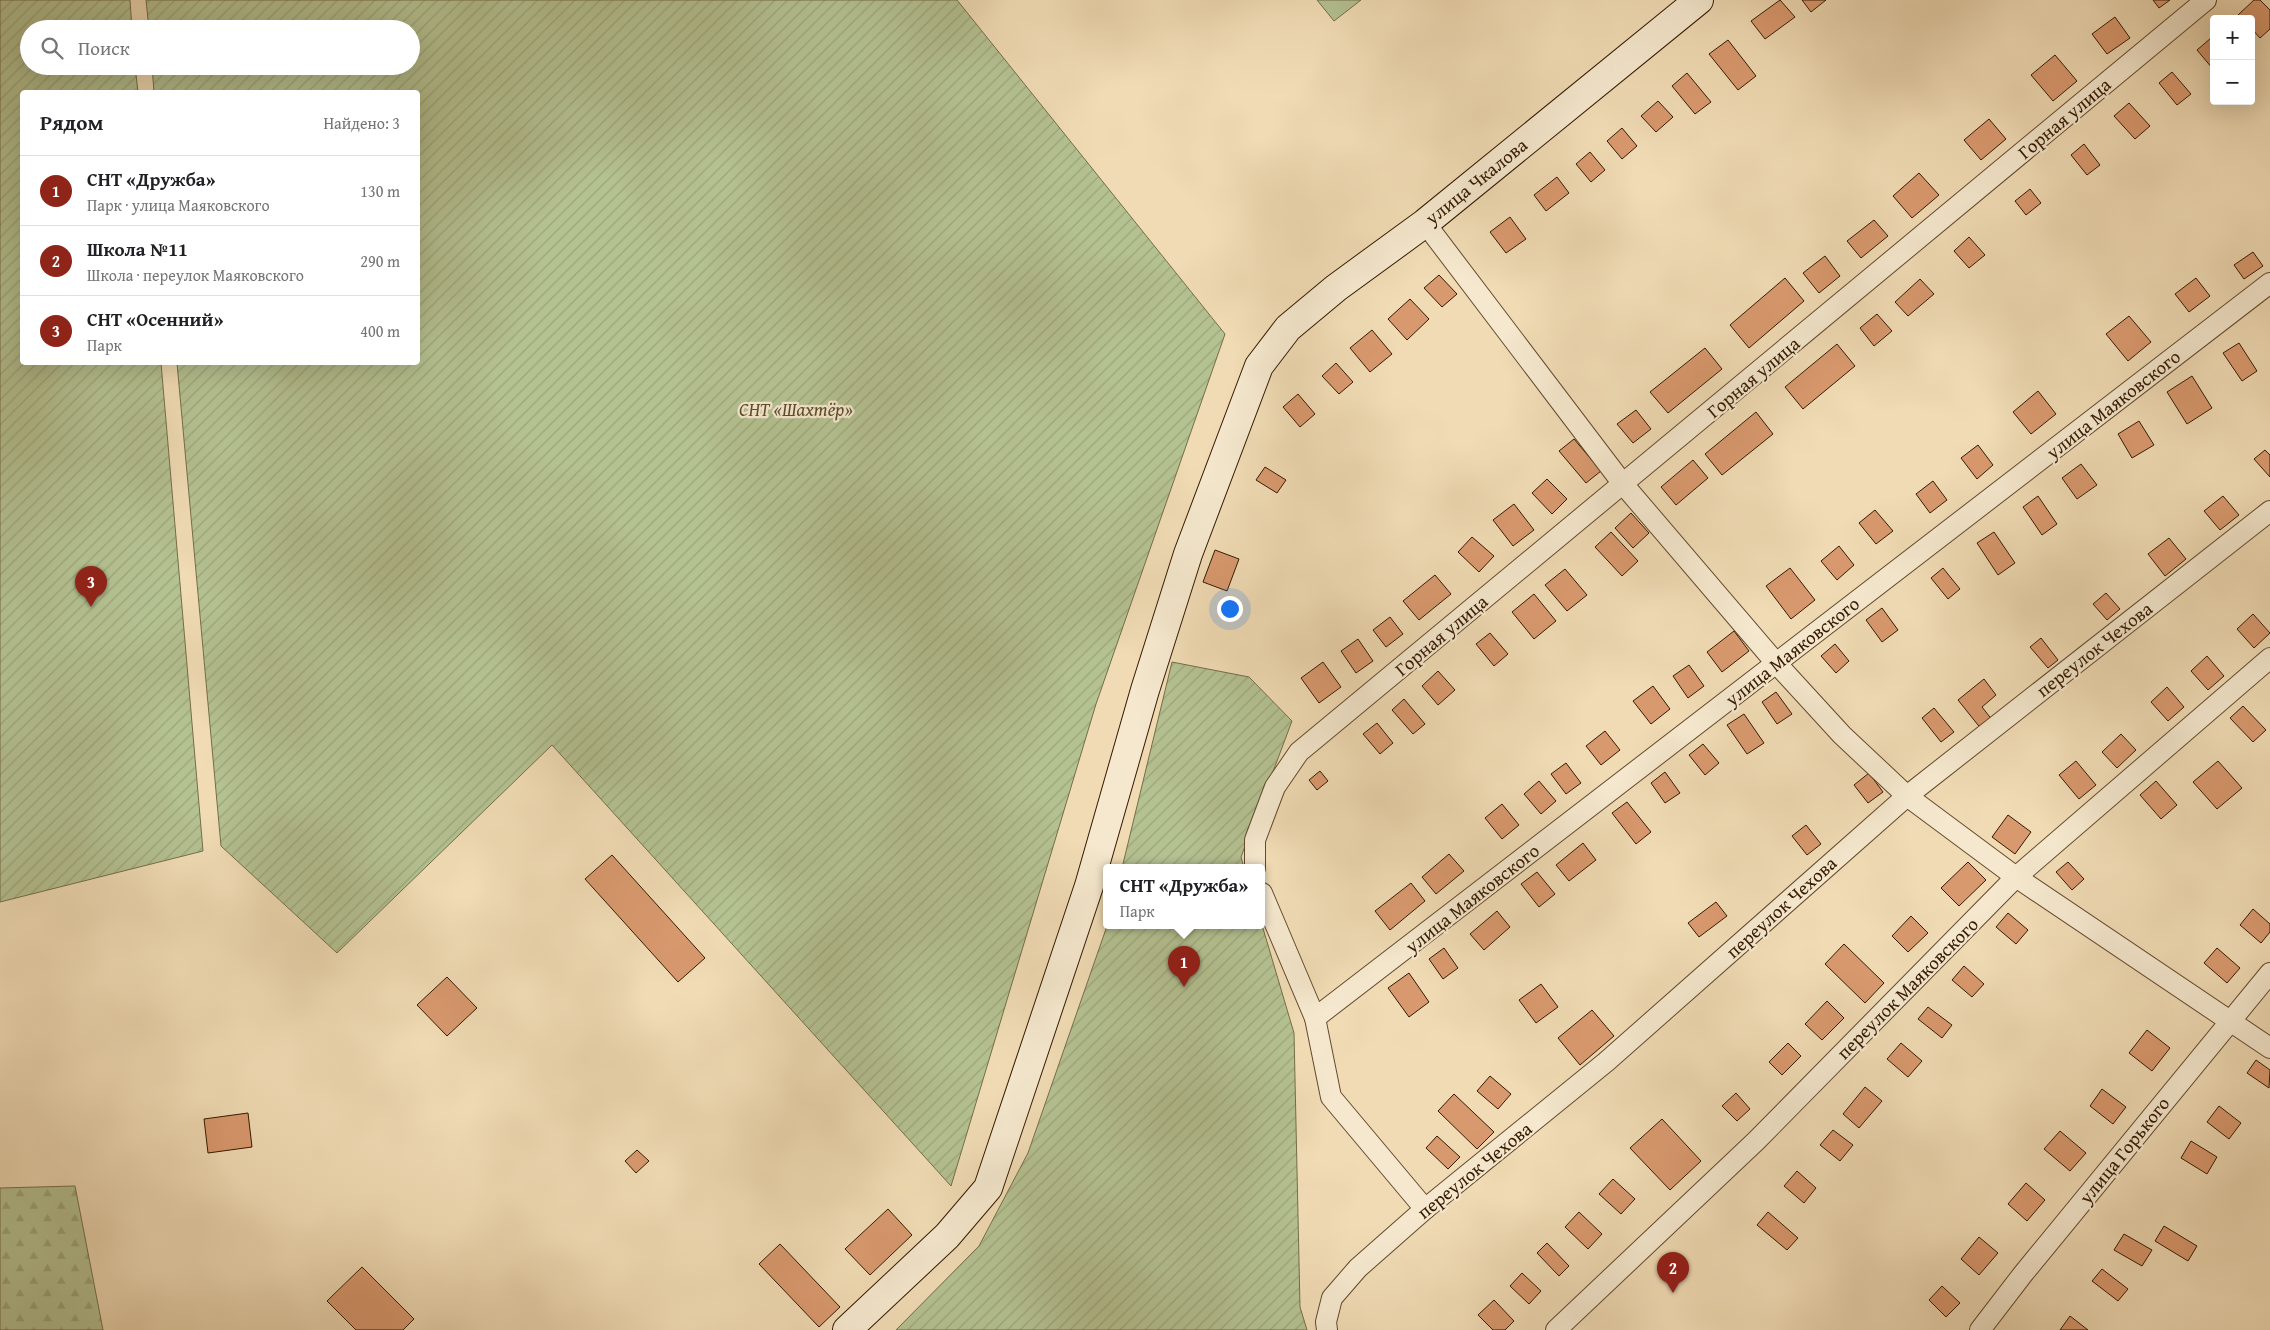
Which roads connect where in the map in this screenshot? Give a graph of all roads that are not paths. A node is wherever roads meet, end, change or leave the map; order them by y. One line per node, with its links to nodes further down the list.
1 (1699, 0): 3 (main road, улица Чкалова)
2 (2206, 0): 5 (street, Горная улица)
3 (1425, 223): 5 (street); 18 (main road, улица Чкалова)
4 (2270, 283): 8 (street, улица Маяковского)
5 (1623, 484): 8 (street); 10 (street, Горная улица)
6 (2270, 511): 9 (street, переулок Чехова)
7 (2270, 658): 11 (street, переулок Маяковского)
8 (1776, 663): 9 (street); 14 (street, улица Маяковского)
9 (1906, 796): 11 (street); 17 (street, переулок Чехова)
10 (1256, 864)
11 (2016, 877): 15 (street); 20 (street, переулок Маяковского)
12 (1265, 900): 14 (street)
13 (2270, 973): 15 (street, улица Горького)
14 (1315, 1018): 17 (street)
15 (2229, 1022): 16 (street); 21 (street, улица Горького)
16 (2270, 1048)
17 (1425, 1210): 19 (street, переулок Чехова)
18 (847, 1330)
19 (1327, 1330)
20 (1556, 1330)
21 (1980, 1330)

